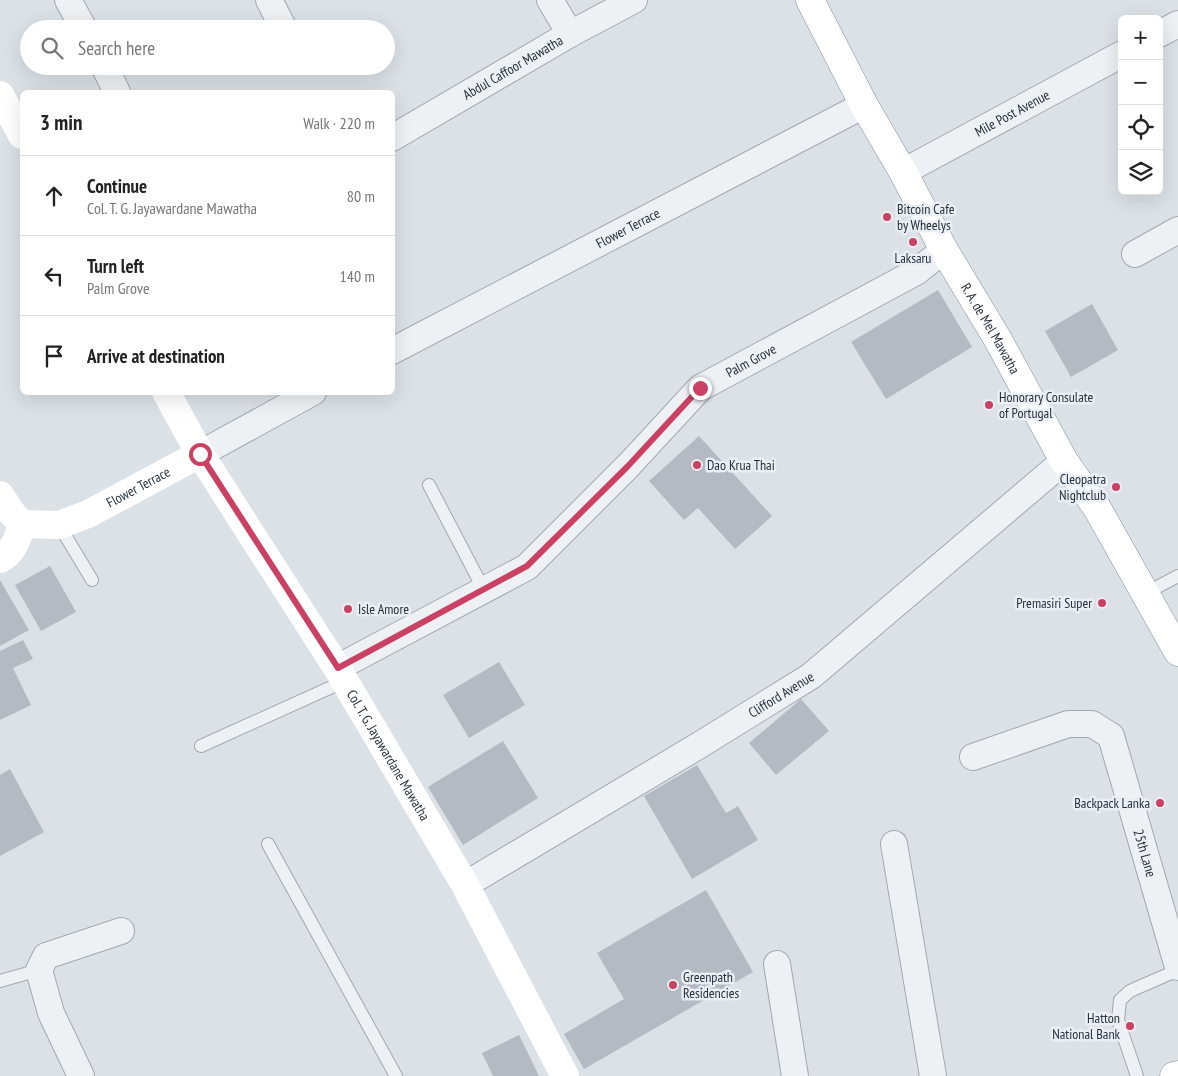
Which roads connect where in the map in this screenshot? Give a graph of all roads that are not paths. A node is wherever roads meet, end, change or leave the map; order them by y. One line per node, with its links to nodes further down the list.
1 (68, 0): 6 (street)
2 (269, 0): 7 (street)
3 (550, 0): 10 (street)
4 (634, 0): 10 (street, Abdul Caffoor Mawatha)
5 (810, 0): 15 (main road, R. A. de Mel Mawatha)
6 (79, 20)
7 (279, 20)
8 (1178, 24): 9 (street)
9 (1163, 32)
10 (570, 34): 17 (street, Abdul Caffoor Mawatha)
11 (1118, 56): 18 (street, Mile Post Avenue)
12 (109, 75): 13 (street)
13 (117, 90)
14 (0, 95): 16 (main road)
15 (864, 105): 18 (main road, R. A. de Mel Mawatha); 22 (street, Flower Terrace)
16 (20, 131)
17 (395, 136)
18 (903, 172): 20 (main road, R. A. de Mel Mawatha)
19 (1178, 230): 21 (street)
20 (944, 250): 27 (main road, R. A. de Mel Mawatha); 35 (street, Palm Grove)
21 (1135, 254)
22 (395, 349)
23 (168, 395): 26 (main road, Col. T. G. Jayawardane Mawatha)
24 (301, 395): 25 (street, Flower Terrace)
25 (281, 400): 26 (street, Flower Terrace)
26 (200, 454): 31 (main road, Flower Terrace); 38 (main road, Col. T. G. Jayawardane Mawatha)
27 (1064, 460): 36 (main road, R. A. de Mel Mawatha); 43 (street, Clifford Avenue)
28 (429, 485): 35 (lane)
29 (0, 494): 30 (main road)
30 (22, 524): 31 (main road, Flower Terrace); 32 (main road)
31 (59, 525): 34 (lane)
32 (0, 559)
33 (1178, 576): 36 (lane)
34 (92, 580)
35 (484, 590): 38 (street, Palm Grove)
36 (1146, 593): 37 (main road, R. A. de Mel Mawatha)
37 (1178, 652)
38 (341, 675): 39 (lane); 43 (main road, Col. T. G. Jayawardane Mawatha)
39 (201, 746)
40 (973, 757): 46 (street, 25th Lane)
41 (268, 844): 50 (lane)
42 (894, 844): 53 (street)
43 (465, 885): 51 (main road, Col. T. G. Jayawardane Mawatha)
44 (121, 931): 47 (street)
45 (777, 964): 52 (street)
46 (1178, 968): 54 (lane)
47 (39, 970): 48 (lane); 49 (street)
48 (0, 981)
49 (81, 1076)
50 (396, 1076)
51 (565, 1076)
52 (795, 1076)
53 (933, 1076)
54 (1137, 1076)
55 (1174, 1076): 56 (main road)
56 (1178, 1076)

